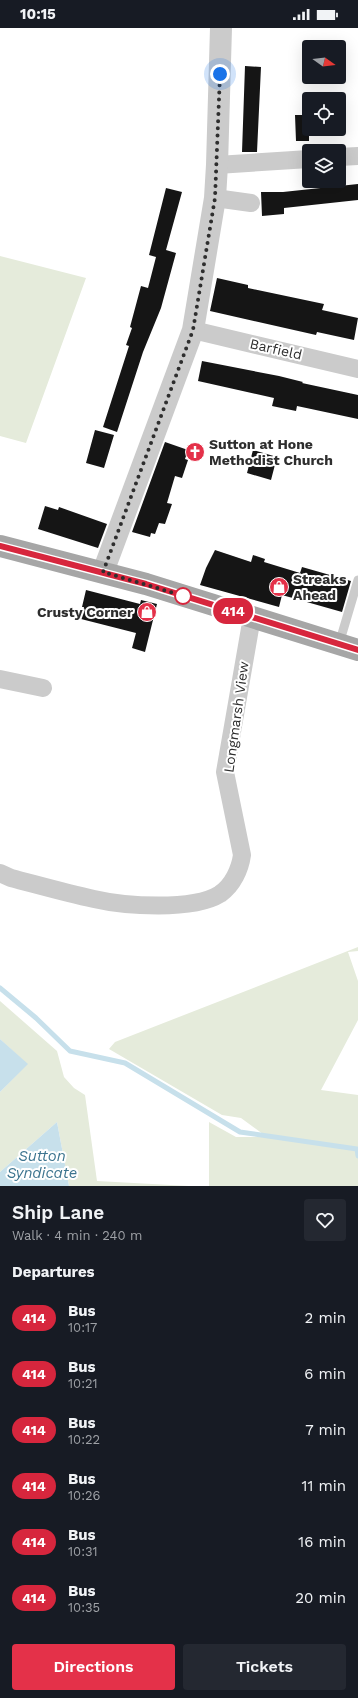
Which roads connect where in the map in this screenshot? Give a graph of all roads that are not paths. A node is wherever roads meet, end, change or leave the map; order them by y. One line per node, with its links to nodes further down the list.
1 (221, 28): 5 (street)
2 (358, 156): 3 (street)
3 (346, 157)
4 (302, 159): 5 (street)
5 (217, 165): 6 (street)
6 (215, 198): 7 (street); 8 (street)
7 (251, 203)
8 (193, 330): 9 (street, Barfield); 11 (street)
9 (358, 369)
10 (0, 546): 11 (main road)
11 (103, 572): 13 (main road)
12 (358, 580): 14 (lane)
13 (252, 617): 14 (main road); 17 (street, Longmarsh View)
14 (349, 647)
15 (0, 678): 16 (street)
16 (43, 688)
17 (0, 873)

